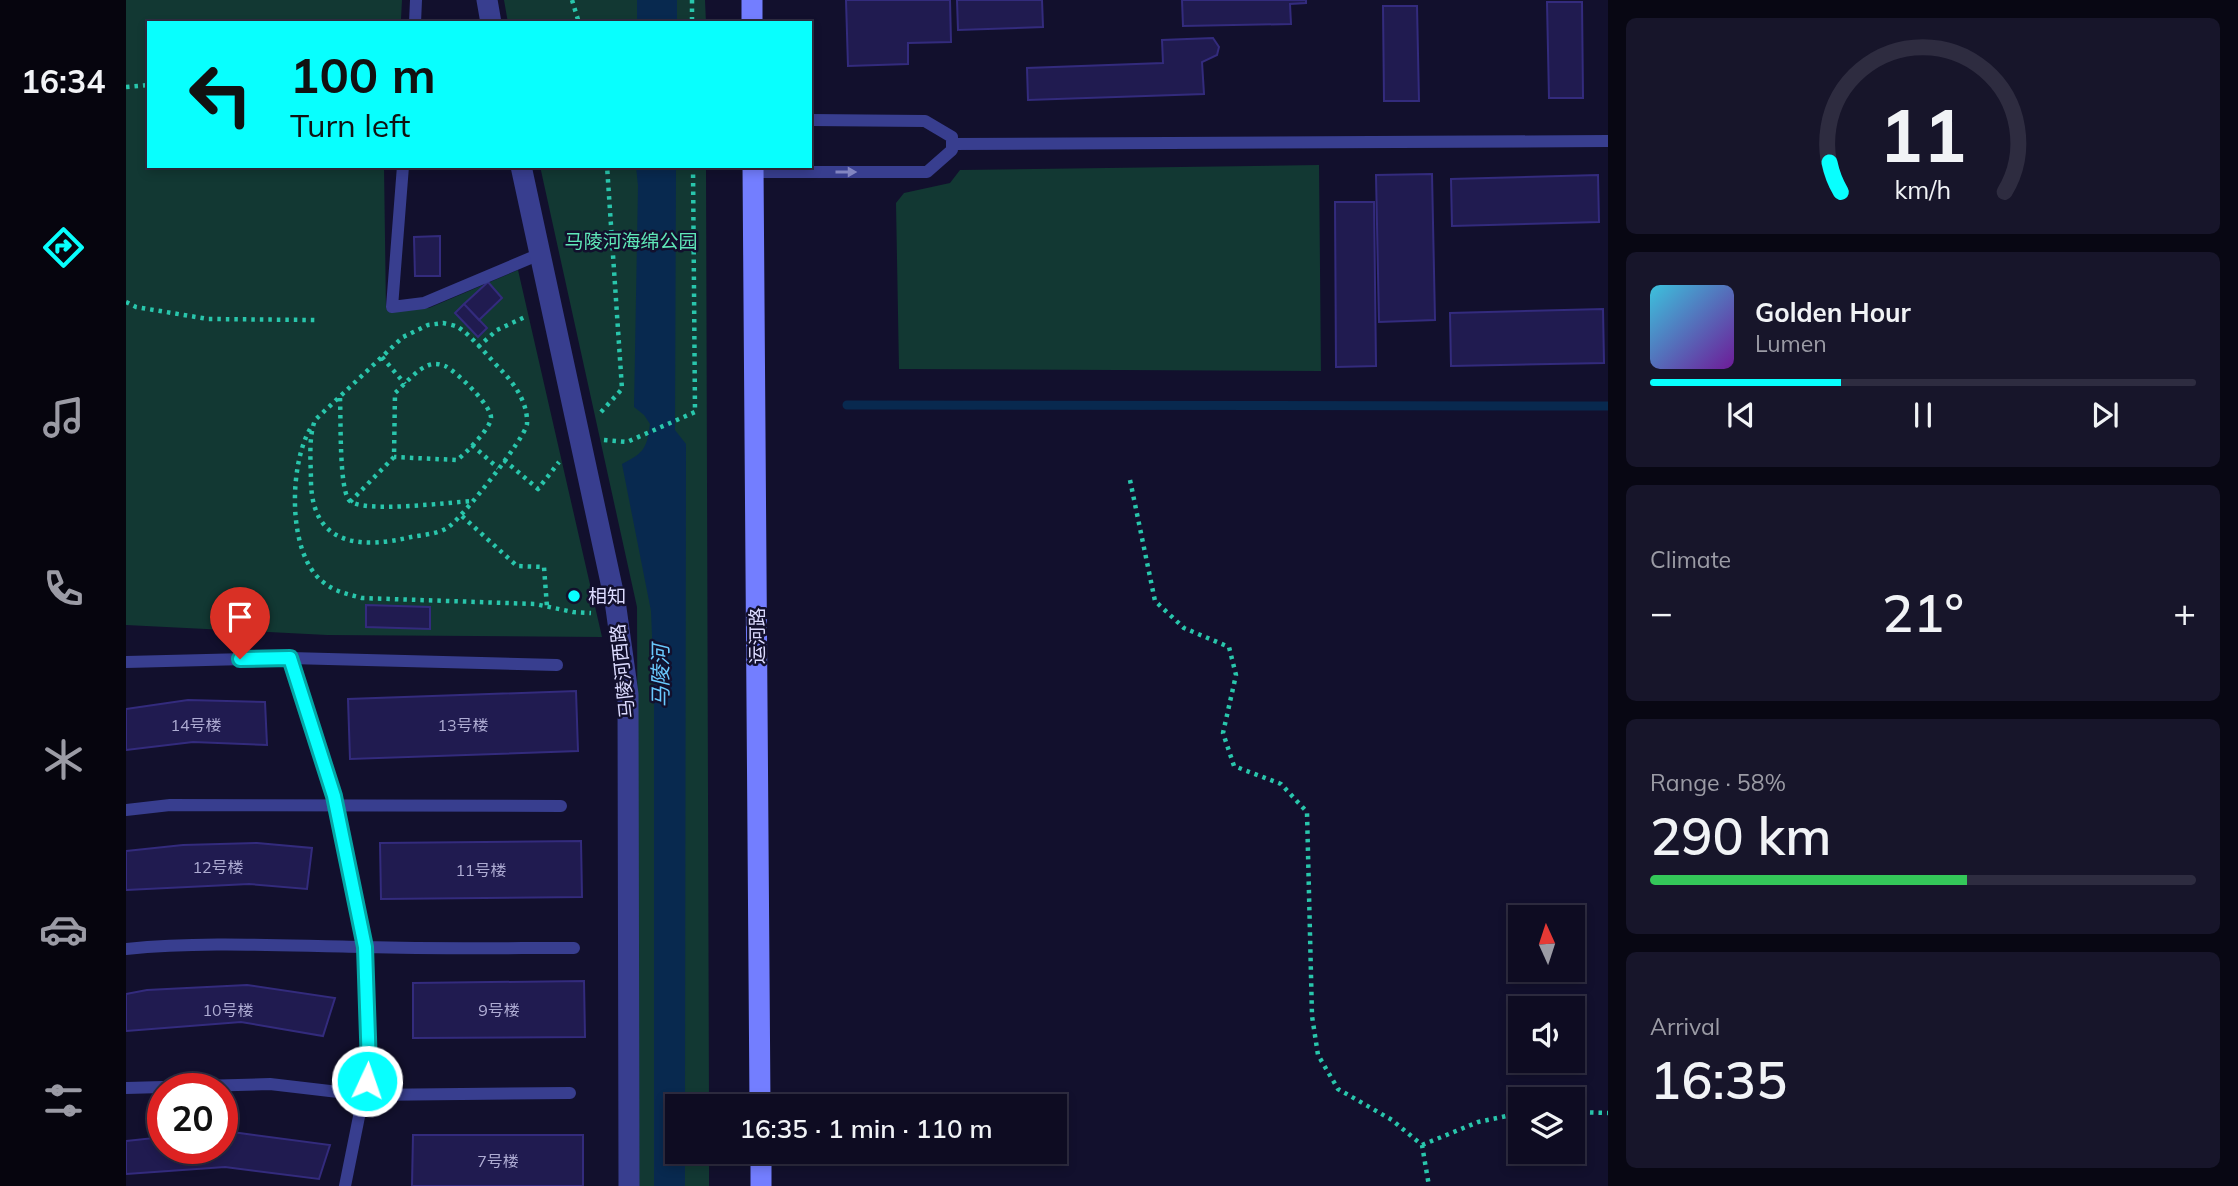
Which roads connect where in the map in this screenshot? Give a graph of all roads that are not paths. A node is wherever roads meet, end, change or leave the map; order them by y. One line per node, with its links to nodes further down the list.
1 (416, 0): 4 (lane)
2 (487, 0): 5 (street)
3 (752, 0): 6 (street)
4 (415, 21)
5 (491, 21)
6 (752, 21)
7 (812, 120): 9 (lane)
8 (1608, 141): 9 (lane)
9 (951, 144): 12 (lane, one-way to 9)
10 (403, 168): 13 (lane)
11 (521, 168): 13 (street, 马陵河西路)
12 (753, 169): 25 (street, 运河路)
13 (540, 254): 29 (street, 马陵河西路)
14 (290, 658): 15 (lane); 16 (lane); 17 (lane)
15 (126, 662)
16 (557, 665)
17 (336, 805): 18 (lane); 19 (lane); 20 (lane)
18 (561, 806)
19 (126, 810)
20 (365, 947): 21 (lane); 22 (lane); 26 (lane)
21 (574, 948)
22 (126, 949)
23 (126, 1088): 26 (lane)
24 (570, 1093): 26 (lane)
25 (760, 1094)
26 (364, 1095): 28 (lane)
27 (761, 1164): 30 (street)
28 (345, 1186)
29 (629, 1186)
30 (761, 1186)

